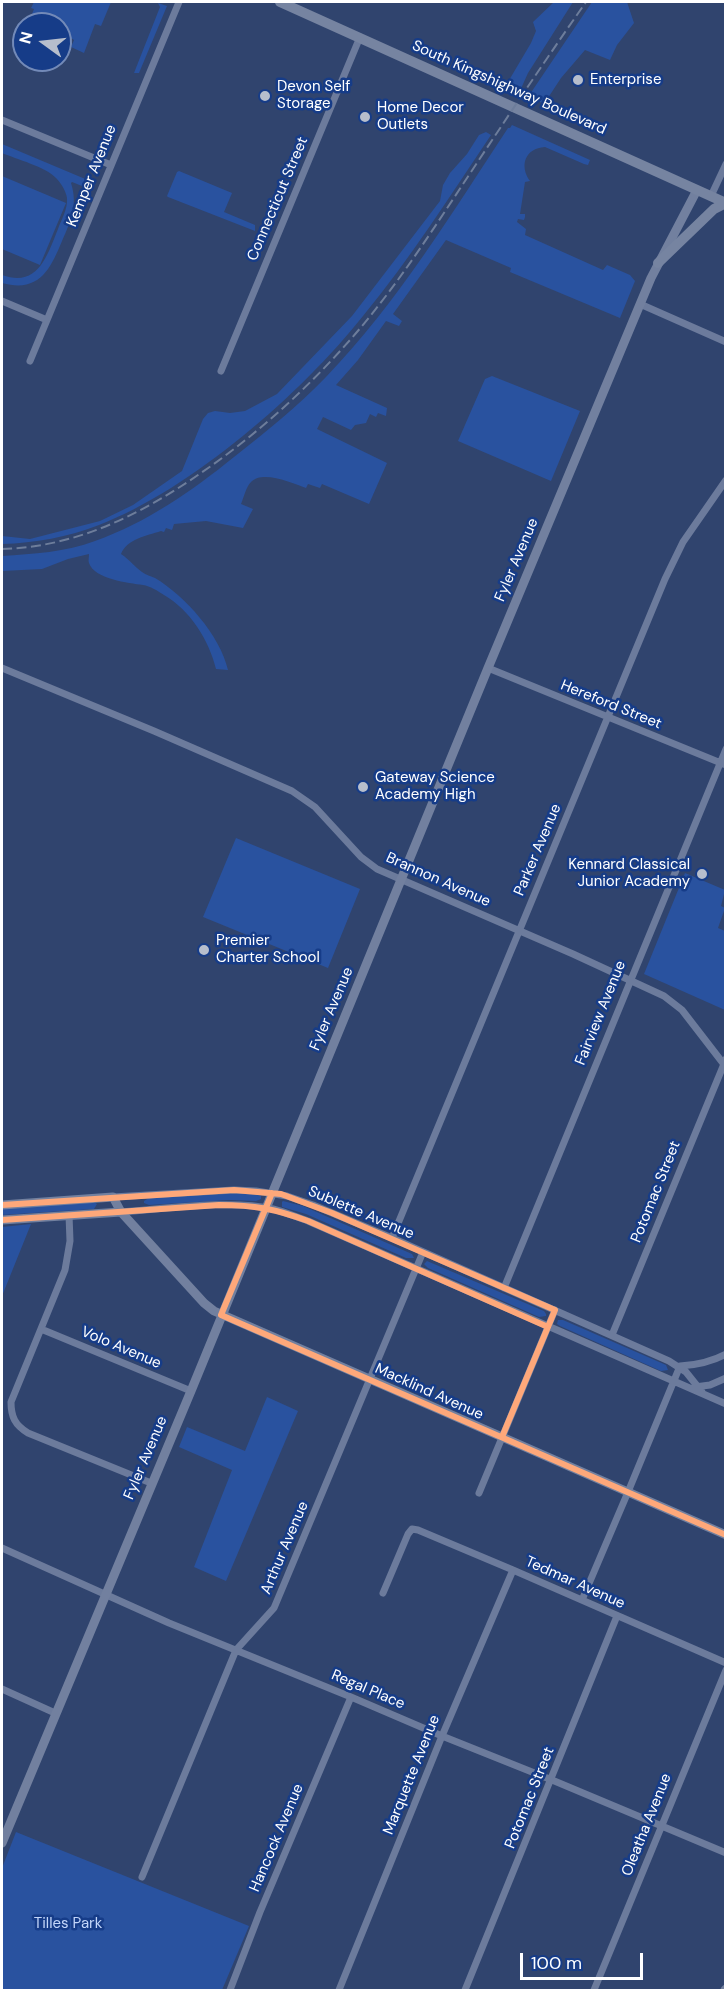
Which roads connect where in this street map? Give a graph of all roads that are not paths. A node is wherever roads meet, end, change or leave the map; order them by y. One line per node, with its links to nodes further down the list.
1 (178, 2): 6 (street, Kemper Avenue)
2 (280, 2): 3 (main road, South Kingshighway Boulevard)
3 (360, 37): 7 (main road, South Kingshighway Boulevard); 16 (street, Connecticut Street)
4 (2, 120): 6 (street)
5 (726, 164): 8 (street)
6 (111, 165): 13 (street, Kemper Avenue)
7 (697, 190): 8 (main road, South Kingshighway Boulevard); 10 (street, Fyler Avenue)
8 (711, 196): 9 (main road, South Kingshighway Boulevard)
9 (726, 203): 10 (main road)
10 (658, 263): 12 (street, Fyler Avenue)
11 (2, 301): 13 (street)
12 (640, 304): 14 (street); 19 (street, Fyler Avenue)
13 (47, 320): 15 (street, Kemper Avenue)
14 (726, 342)
15 (30, 361)
16 (221, 371)
17 (726, 480): 20 (street, Parker Avenue)
18 (2, 668): 23 (street, Brannon Avenue)
19 (488, 668): 20 (street, Hereford Street); 23 (street, Fyler Avenue)
20 (607, 718): 22 (street, Hereford Street); 24 (street, Parker Avenue)
21 (726, 748): 22 (street, Fairview Avenue)
22 (723, 764): 25 (street, Fairview Avenue)
23 (402, 881): 24 (street, Brannon Avenue); 27 (street, Fyler Avenue)
24 (519, 930): 25 (street, Brannon Avenue); 34 (street, Parker Avenue)
25 (629, 979): 26 (street, Brannon Avenue); 37 (street, Fairview Avenue)
26 (725, 1064): 42 (street, Potomac Street)
27 (272, 1193): 28 (street, Sublette Avenue); 30 (street, Fyler Avenue); 34 (street, Sublette Avenue)
28 (114, 1197): 29 (street, Sublette Avenue); 31 (street, Macklind Avenue)
29 (2, 1204)
30 (266, 1208): 31 (street, Sublette Avenue); 36 (street, Sublette Avenue); 39 (street, Fyler Avenue)
31 (121, 1212): 32 (street, Sublette Avenue); 39 (street, Macklind Avenue)
32 (69, 1215): 33 (street, Sublette Avenue); 41 (street)
33 (2, 1220)
34 (392, 1238): 35 (street, Sublette Avenue)
35 (423, 1252): 36 (street, Arthur Avenue); 37 (street, Sublette Avenue)
36 (416, 1269): 40 (street, Sublette Avenue); 46 (street, Arthur Avenue)
37 (504, 1288): 38 (street, Sublette Avenue)
38 (555, 1310): 40 (street); 42 (street, Sublette Avenue)
39 (221, 1315): 46 (street, Macklind Avenue); 50 (street, Fyler Avenue)
40 (548, 1327): 47 (street, Sublette Avenue); 53 (street)
41 (41, 1329): 50 (street, Volo Avenue); 54 (street)
42 (612, 1335): 44 (street, Sublette Avenue)
43 (726, 1354): 44 (street)
44 (680, 1366): 47 (street); 49 (street, Sublette Avenue)
45 (726, 1378): 49 (street)
46 (370, 1379): 53 (street, Macklind Avenue); 64 (street, Arthur Avenue)
47 (674, 1382): 48 (street, Sublette Avenue); 55 (street)
48 (683, 1386): 49 (street); 51 (street, Sublette Avenue)
49 (697, 1387): 51 (street, Sublette Avenue)
50 (191, 1391): 54 (street, Fyler Avenue)
51 (709, 1397): 52 (street, Sublette Avenue)
52 (726, 1404)
53 (502, 1437): 55 (street, Macklind Avenue); 56 (street)
54 (151, 1483): 61 (street, Fyler Avenue)
55 (628, 1492): 57 (street, Macklind Avenue); 62 (street)
56 (479, 1493)
57 (726, 1535)
58 (2, 1548): 61 (street, Regal Place)
59 (513, 1570): 60 (street, Tedmar Avenue); 62 (street, Tedmar Avenue); 70 (street, Marquette Avenue)
60 (383, 1593)
61 (105, 1594): 64 (street, Regal Place); 69 (street, Fyler Avenue)
62 (582, 1600): 63 (street, Tedmar Avenue)
63 (617, 1616): 65 (street, Tedmar Avenue); 71 (street, Potomac Street)
64 (236, 1650): 68 (street, Regal Place); 75 (street, Arthur Avenue)
65 (726, 1664)
66 (726, 1670): 72 (street, Oleatha Avenue)
67 (2, 1689): 69 (street)
68 (351, 1697): 70 (street, Regal Place); 76 (street, Hancock Avenue)
69 (56, 1713): 73 (street, Fyler Avenue)
70 (442, 1736): 71 (street, Regal Place); 77 (street, Marquette Avenue)
71 (552, 1780): 72 (street, Regal Place); 78 (street, Potomac Street)
72 (661, 1826): 74 (street, Regal Place); 79 (street, Oleatha Avenue)
73 (2, 1843)
74 (726, 1853)
75 (142, 1877)
76 (230, 1990)
77 (339, 1990)
78 (465, 1990)
79 (594, 1990)

